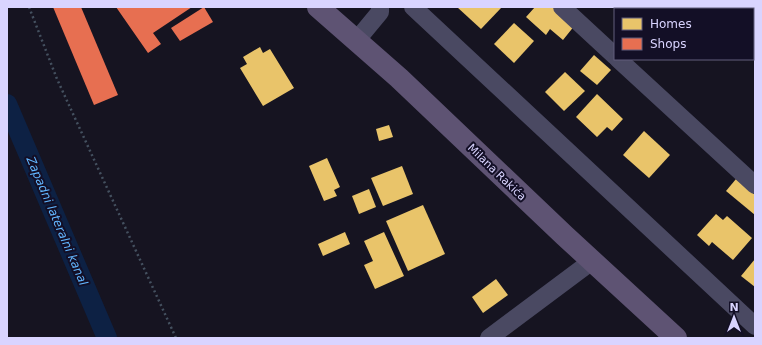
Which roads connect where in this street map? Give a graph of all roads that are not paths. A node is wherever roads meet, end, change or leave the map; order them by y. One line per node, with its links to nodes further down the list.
1 (318, 7): 5 (main road, Milana Rakića)
2 (380, 7): 5 (street)
3 (414, 7): 10 (street)
4 (562, 7): 6 (street)
5 (356, 40): 9 (main road, Milana Rakića)
6 (614, 55)
7 (619, 60): 8 (street)
8 (755, 185)
9 (592, 261): 12 (street); 13 (main road, Milana Rakića)
10 (755, 326)
11 (755, 330): 14 (street)
12 (489, 338)
13 (676, 338)
14 (747, 338)

